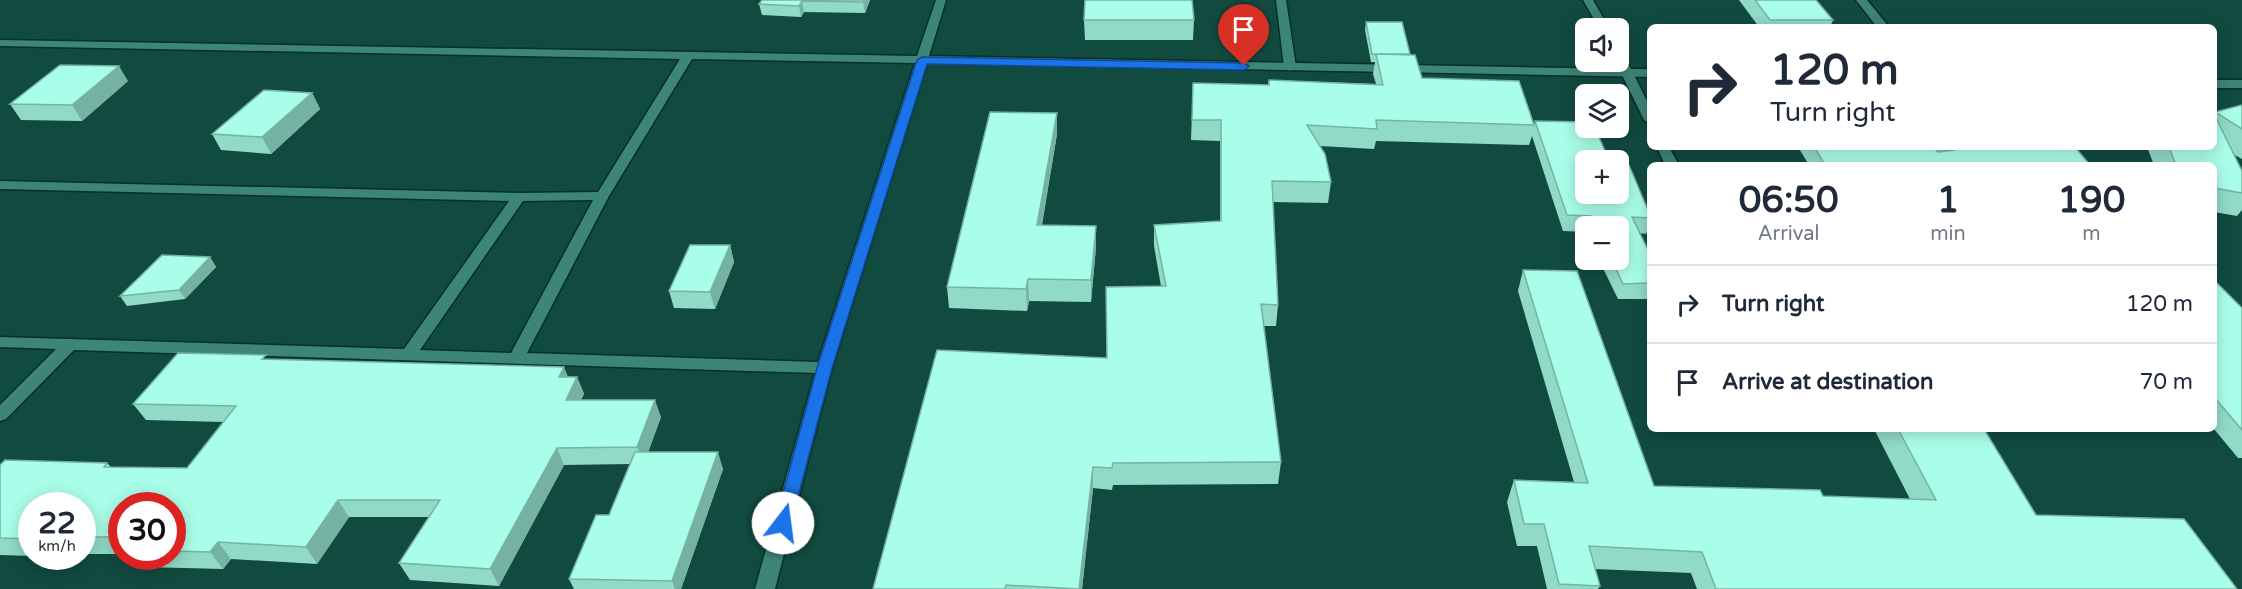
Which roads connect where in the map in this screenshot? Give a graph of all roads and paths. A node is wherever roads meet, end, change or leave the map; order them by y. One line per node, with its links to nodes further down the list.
1 (941, 0): 9 (street)
2 (1281, 0): 10 (street)
3 (1588, 0): 5 (street)
4 (1861, 0): 6 (street)
5 (1598, 18)
6 (1881, 24)
7 (0, 44): 8 (street)
8 (688, 56): 9 (street); 17 (street)
9 (922, 60): 10 (street); 23 (street)
10 (1290, 67): 11 (street)
11 (1627, 73): 12 (street); 15 (street)
12 (1647, 74)
13 (2217, 84): 14 (street)
14 (2242, 84)
15 (1647, 114)
16 (0, 185): 18 (street)
17 (602, 196): 18 (street); 22 (street)
18 (519, 197): 21 (street)
19 (0, 342): 20 (street)
20 (70, 344): 21 (street); 24 (street)
21 (409, 354): 22 (street)
22 (517, 357): 23 (street)
23 (824, 368): 25 (street)
24 (0, 415)
25 (765, 589)

